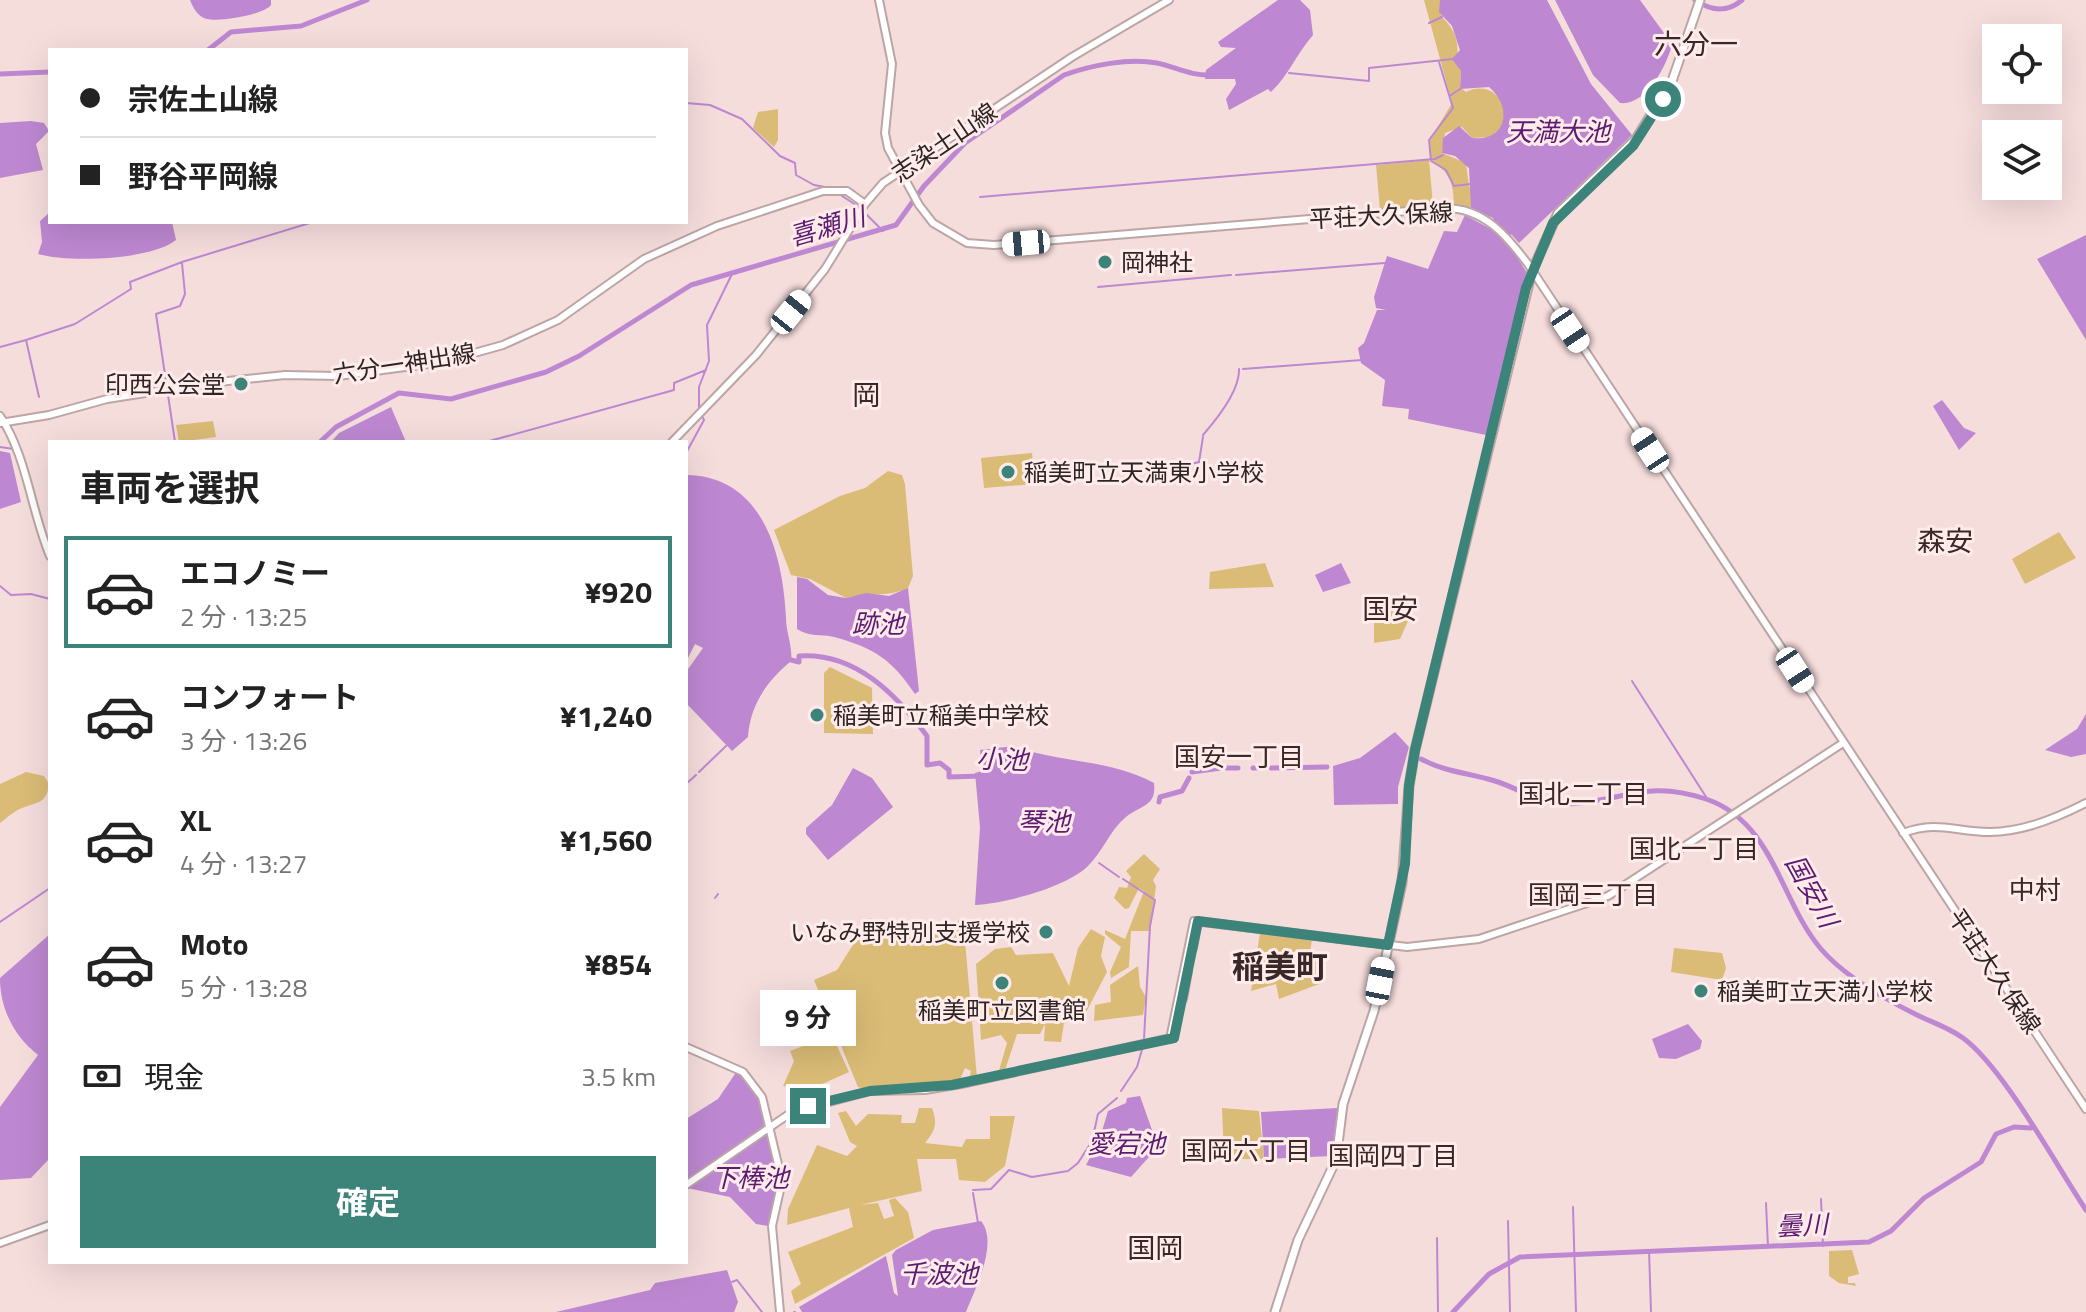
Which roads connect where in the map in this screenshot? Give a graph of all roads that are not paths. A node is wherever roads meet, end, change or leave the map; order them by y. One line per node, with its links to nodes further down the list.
1 (879, 0): 4 (main road, 平荘大久保線)
2 (1169, 0): 4 (main road, 志染土山線)
3 (1700, 3): 6 (main road)
4 (900, 171): 5 (main road, 志染土山線); 6 (main road, 平荘大久保線)
5 (865, 204): 7 (main road, 六分一神出線); 8 (main road, 志染土山線)
6 (1532, 271): 10 (main road, 平荘大久保線); 13 (main road)
7 (1, 420): 9 (main road)
8 (674, 440)
9 (48, 551)
10 (1843, 743): 12 (main road, 平荘大久保線); 13 (main road)
11 (2086, 803): 12 (main road)
12 (1903, 833): 15 (main road, 平荘大久保線)
13 (1388, 945): 16 (main road); 21 (main road)
14 (688, 1048): 16 (main road)
15 (2086, 1109)
16 (769, 1127): 17 (main road); 20 (main road)
17 (688, 1184)
18 (48, 1226): 19 (main road)
19 (0, 1243)
20 (780, 1310)
21 (1275, 1312)

